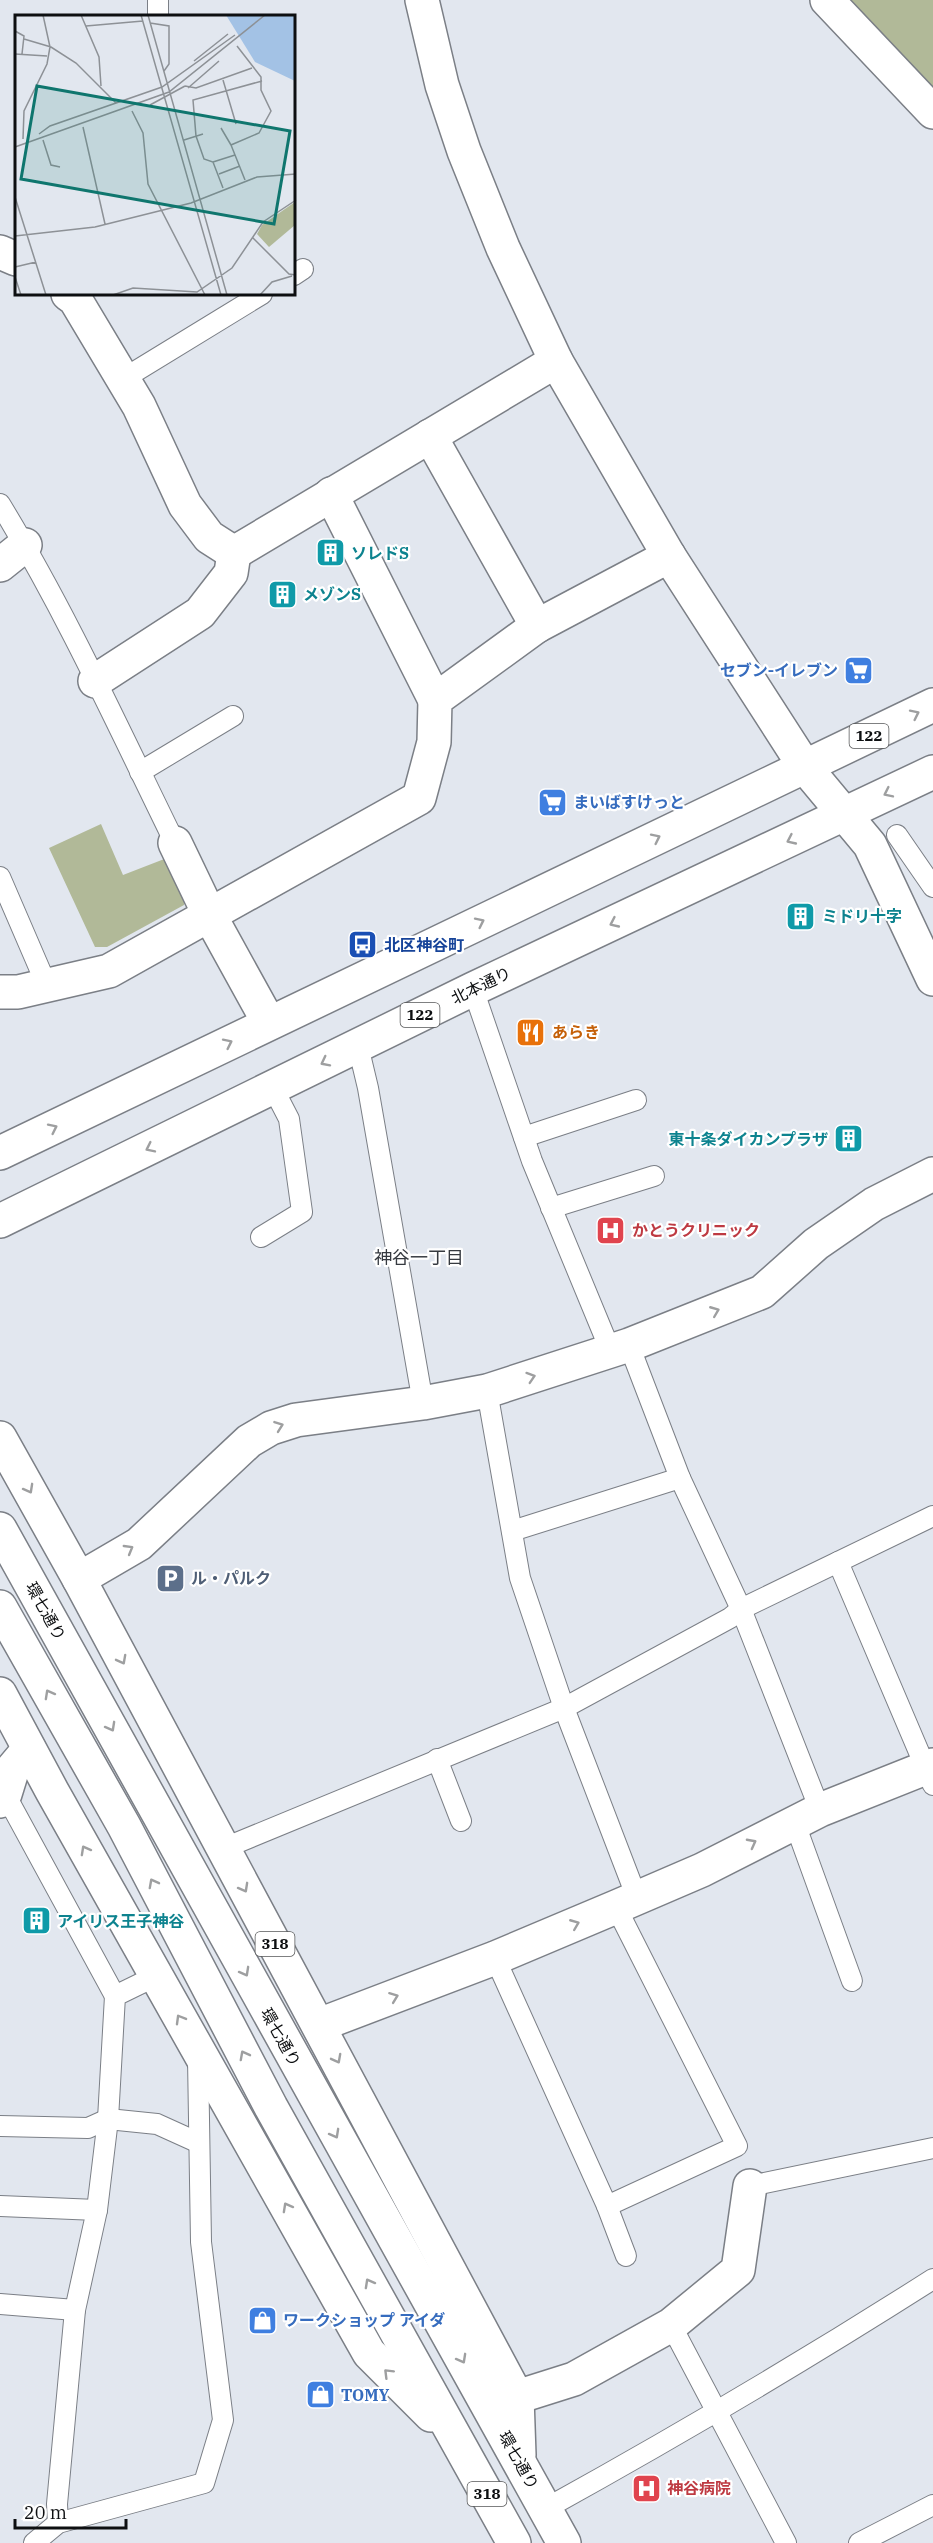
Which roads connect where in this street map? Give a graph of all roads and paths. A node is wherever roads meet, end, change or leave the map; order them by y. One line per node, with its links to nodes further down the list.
1 (422, 0): 8 (main road)
2 (827, 0): 3 (main road)
3 (933, 112)
4 (0, 252): 5 (main road)
5 (15, 259)
6 (75, 296): 9 (main road)
7 (259, 296): 9 (lane)
8 (556, 361): 10 (main road); 15 (main road)
9 (123, 379): 14 (main road)
10 (430, 436): 11 (main road); 17 (main road)
11 (331, 494): 14 (main road); 19 (main road)
12 (0, 504): 13 (lane)
13 (25, 545): 16 (main road); 18 (lane)
14 (234, 553): 18 (main road)
15 (669, 556): 17 (main road); 22 (main road)
16 (0, 565)
17 (537, 626): 19 (main road)
18 (95, 681): 23 (lane)
19 (435, 700): 30 (main road)
20 (933, 705): 22 (main road, 122, one-way to 20)
21 (233, 716): 23 (lane)
22 (805, 767): 25 (main road); 35 (main road, 122, one-way to 22)
23 (140, 772): 27 (lane)
24 (933, 772): 25 (main road, 北本通り / 122, one-way to 25)
25 (844, 815): 31 (main road); 33 (main road, 北本通り / 122, one-way to 33)
26 (897, 835): 29 (lane)
27 (175, 843): 30 (main road)
28 (0, 877): 32 (lane)
29 (933, 887)
30 (210, 916): 32 (main road); 35 (main road)
31 (933, 979)
32 (47, 986): 34 (main road)
33 (473, 989): 36 (main road, 北本通り / 122); 39 (lane)
34 (0, 992)
35 (269, 1023): 40 (main road, 122, one-way to 35)
36 (358, 1046): 37 (main road, 北本通り / 122, one-way to 37); 48 (lane)
37 (273, 1088): 44 (main road, 北本通り / 122, one-way to 44); 45 (lane)
38 (636, 1100): 39 (lane)
39 (524, 1137): 43 (lane)
40 (0, 1153)
41 (933, 1173): 46 (main road, one-way to 41)
42 (654, 1176): 43 (lane)
43 (551, 1208): 46 (lane)
44 (0, 1221)
45 (261, 1237)
46 (620, 1348): 47 (main road, one-way to 46); 50 (lane)
47 (487, 1391): 48 (main road); 53 (lane)
48 (423, 1403): 55 (main road, one-way to 48)
49 (0, 1438): 55 (main road, 318, one-way to 55)
50 (680, 1478): 53 (lane); 57 (lane)
51 (933, 1516): 54 (lane)
52 (0, 1529): 90 (main road, 環七通り / 318, one-way to 90)
53 (512, 1532): 59 (lane)
54 (838, 1562): 57 (lane); 62 (lane)
55 (79, 1579): 66 (main road, 318, one-way to 66)
56 (0, 1607): 89 (main road, 318, one-way to 56)
57 (741, 1609): 59 (lane); 64 (lane)
58 (0, 1694): 60 (main road, 318)
59 (564, 1708): 61 (lane); 67 (lane)
60 (29, 1749): 63 (main road); 69 (main road, 318, one-way to 60)
61 (437, 1760): 65 (lane); 66 (lane)
62 (931, 1773): 64 (main road)
63 (2, 1798): 71 (lane)
64 (807, 1815): 67 (main road, one-way to 64); 70 (lane)
65 (461, 1821)
66 (222, 1849): 72 (main road, 318, one-way to 72)
67 (627, 1903): 68 (main road, one-way to 67); 80 (lane)
68 (495, 1958): 72 (main road, one-way to 68); 80 (lane)
69 (156, 1976): 71 (lane); 73 (main road, 318, one-way to 69)
70 (852, 1981)
71 (115, 1996): 74 (lane)
72 (319, 2025): 87 (main road, 318, one-way to 87)
73 (197, 2050): 76 (lane); 89 (main road, 318, one-way to 73)
74 (108, 2119): 75 (lane); 76 (lane); 81 (lane)
75 (0, 2126)
76 (199, 2143): 93 (lane)
77 (933, 2148): 78 (lane)
78 (750, 2186): 86 (main road)
79 (0, 2206): 81 (lane)
80 (607, 2206): 82 (lane)
81 (97, 2210): 85 (lane)
82 (626, 2256)
83 (933, 2278): 88 (lane)
84 (0, 2304): 85 (lane)
85 (75, 2310): 93 (lane)
86 (671, 2325): 87 (main road); 88 (lane)
87 (517, 2397): 90 (main road, 318)
88 (717, 2413): 92 (lane); 97 (lane)
89 (459, 2444): 95 (main road, 318)
90 (519, 2459): 92 (main road, 環七通り / 318)
91 (933, 2505): 98 (lane)
92 (545, 2509): 96 (main road, 環七通り / 318)
93 (58, 2523): 94 (lane)
94 (34, 2543)
95 (514, 2543)
96 (564, 2543)
97 (786, 2543)
98 (859, 2543)

